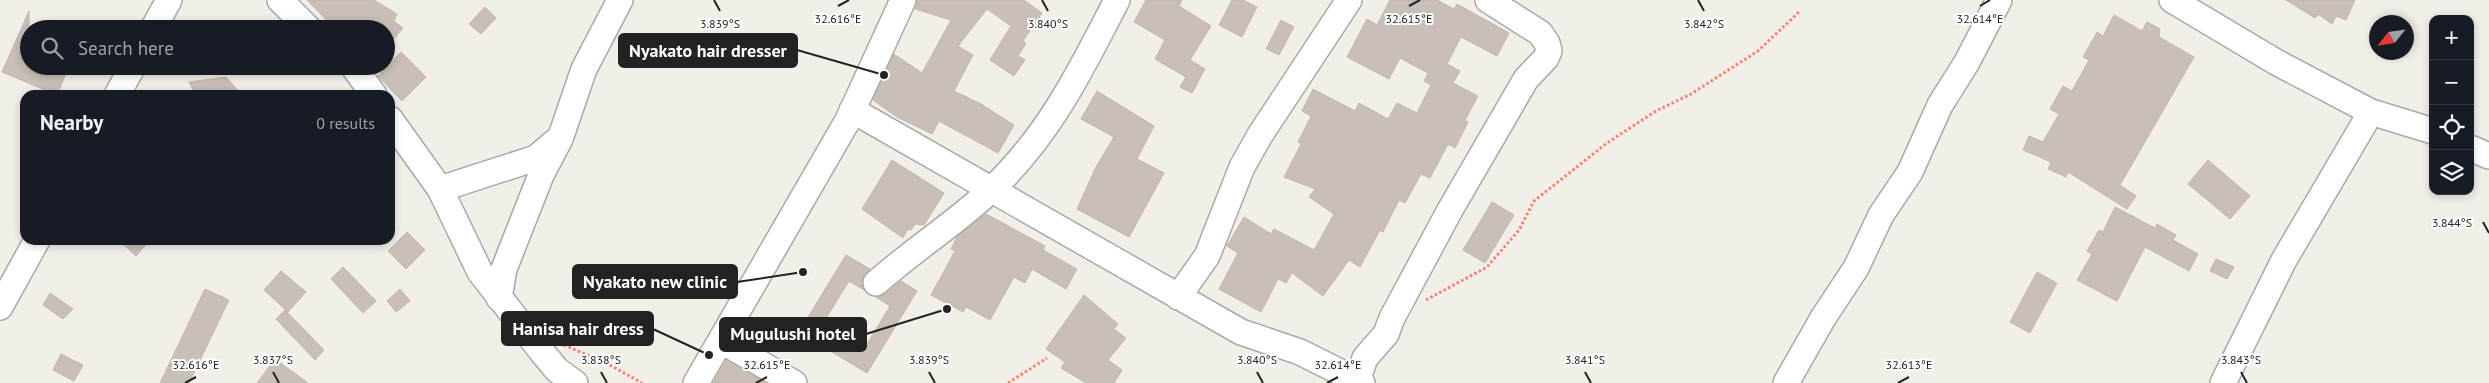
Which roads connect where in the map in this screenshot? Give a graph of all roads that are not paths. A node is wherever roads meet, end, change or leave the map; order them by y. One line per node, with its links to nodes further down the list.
1 (169, 0): 10 (street)
2 (280, 0): 11 (street)
3 (620, 0): 20 (street)
4 (903, 0): 16 (street)
5 (1117, 0): 24 (street)
6 (1349, 0): 27 (street)
7 (1488, 0): 31 (street)
8 (1999, 0): 35 (street)
9 (2172, 0): 17 (street)
10 (158, 20)
11 (300, 20)
12 (127, 75): 14 (street)
13 (360, 75): 15 (street)
14 (120, 90)
15 (370, 90)
16 (852, 110): 24 (street); 30 (street)
17 (2371, 112): 19 (street); 36 (street)
18 (395, 126): 23 (street)
19 (2429, 129)
20 (560, 139): 23 (street); 28 (street)
21 (2474, 150): 22 (street)
22 (2489, 156)
23 (440, 189): 28 (street)
24 (991, 190): 26 (street); 27 (street)
25 (34, 245): 29 (street)
26 (876, 283)
27 (1178, 297): 31 (street)
28 (499, 298): 32 (street)
29 (0, 307)
30 (722, 341): 33 (street); 34 (street)
31 (1360, 382)
32 (575, 383)
33 (696, 383)
34 (794, 383)
35 (1786, 383)
36 (2223, 383)

